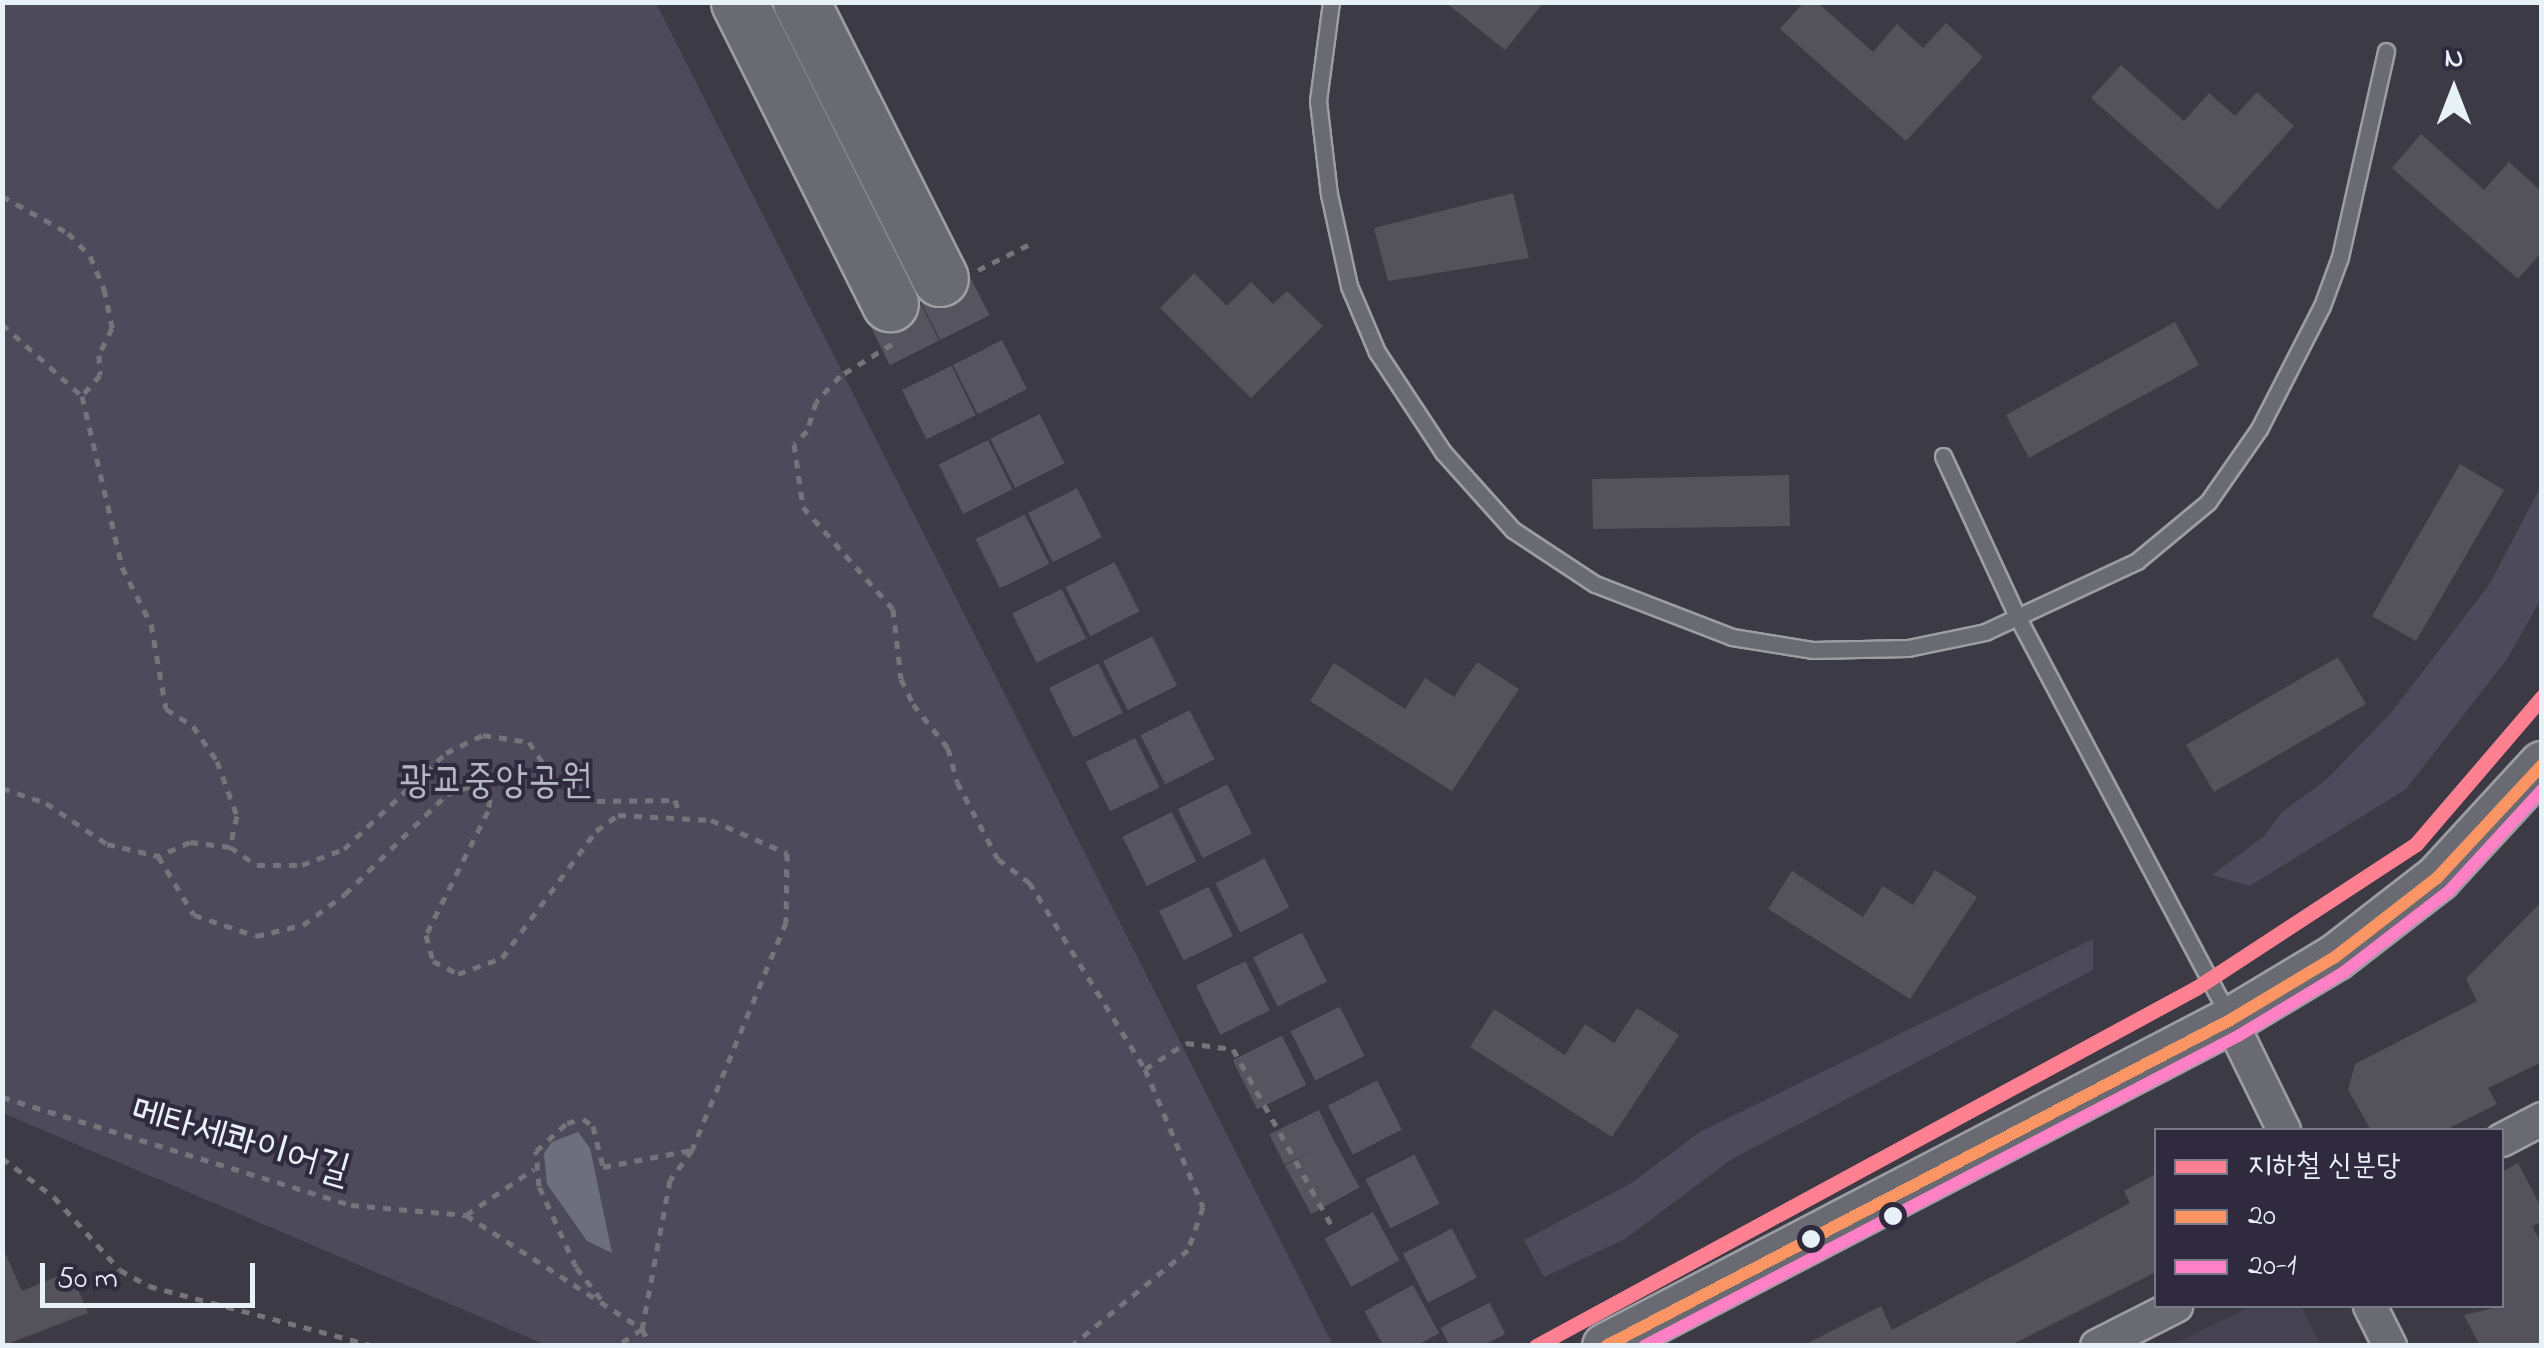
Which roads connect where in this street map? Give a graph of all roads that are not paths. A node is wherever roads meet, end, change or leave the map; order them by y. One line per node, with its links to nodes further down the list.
1 (740, 2): 6 (highway)
2 (801, 2): 5 (highway)
3 (1331, 2): 8 (lane)
4 (2386, 52): 8 (lane)
5 (958, 274)
6 (898, 319)
7 (1942, 456): 8 (lane)
8 (2018, 618): 10 (lane)
9 (2542, 764): 10 (main road)
10 (2230, 1020): 12 (street); 16 (main road)
11 (2542, 1119): 13 (street)
12 (2283, 1128)
13 (2504, 1139)
14 (2172, 1308): 17 (street)
15 (2371, 1308): 18 (street)
16 (1605, 1346)
17 (2097, 1346)
18 (2390, 1346)

